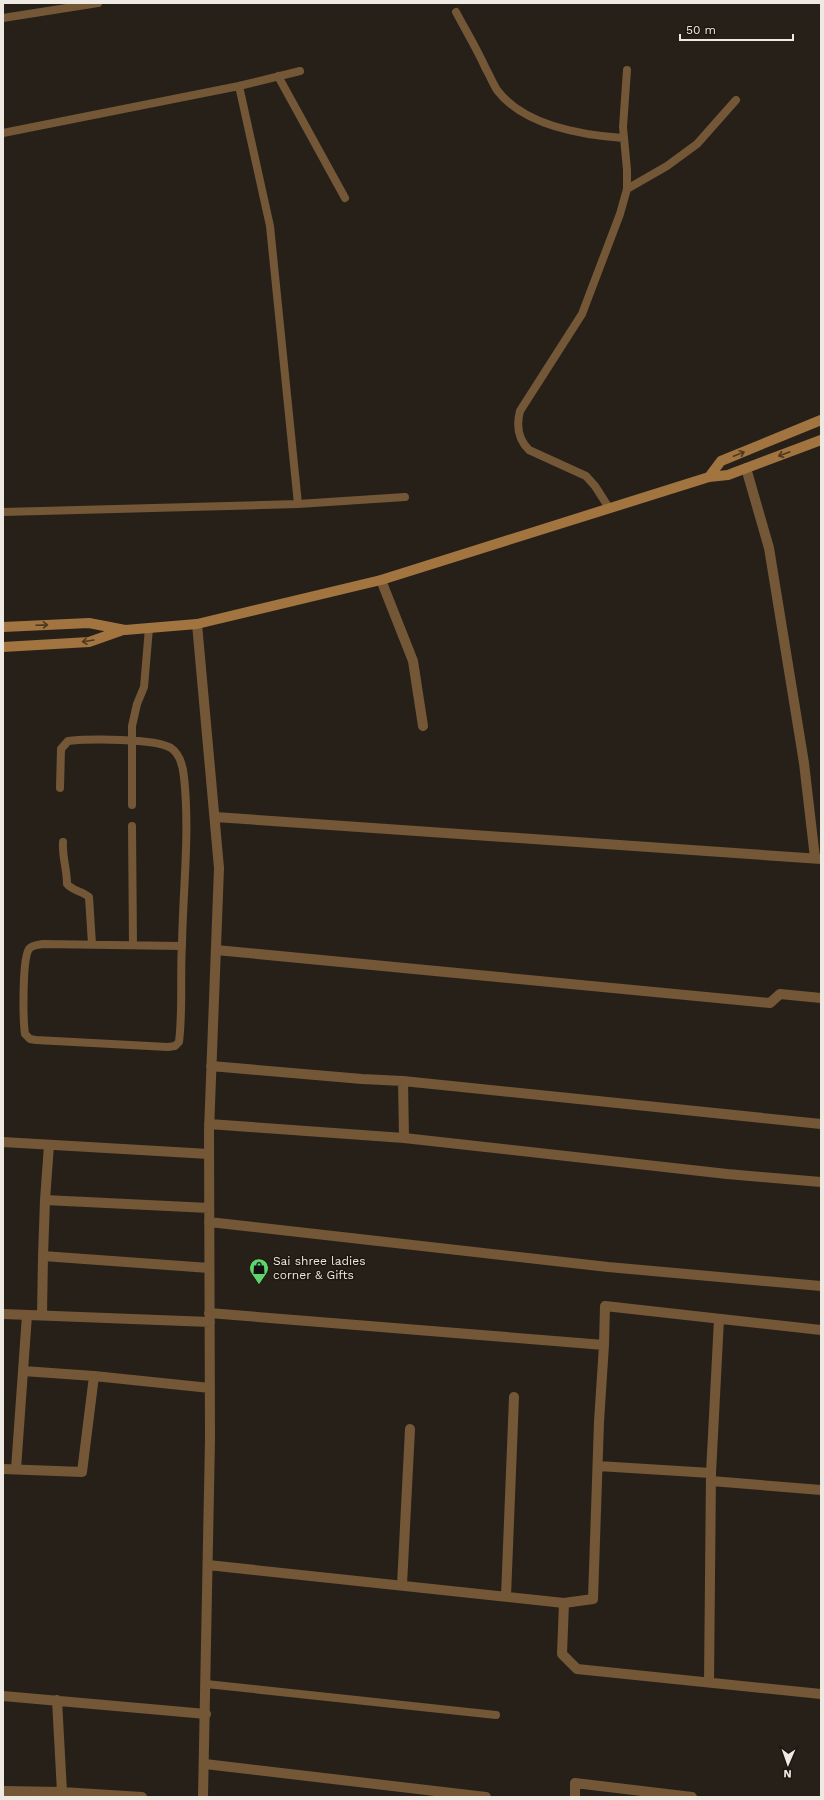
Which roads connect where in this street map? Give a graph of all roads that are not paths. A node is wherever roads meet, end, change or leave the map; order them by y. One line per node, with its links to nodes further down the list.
1 (98, 3): 2 (lane)
2 (44, 7): 4 (lane)
3 (456, 12): 11 (lane)
4 (3, 18)
5 (627, 70): 11 (lane)
6 (300, 71): 7 (lane)
7 (278, 76): 8 (lane); 13 (lane)
8 (239, 86): 10 (lane); 21 (lane)
9 (736, 100): 12 (lane)
10 (3, 133)
11 (623, 138): 12 (lane)
12 (627, 189): 22 (lane)
13 (345, 198)
14 (821, 420): 19 (street, one-way to 14)
15 (821, 440): 17 (street)
16 (821, 446): 17 (street)
17 (799, 449): 18 (street, one-way to 18)
18 (746, 468): 19 (street); 37 (street)
19 (709, 477): 22 (street)
20 (405, 497): 21 (lane)
21 (298, 504): 23 (lane)
22 (609, 508): 24 (street)
23 (3, 512)
24 (381, 580): 25 (street); 30 (street)
25 (197, 624): 27 (street); 34 (street)
26 (3, 627): 28 (street, one-way to 28)
27 (149, 628): 28 (street); 31 (lane)
28 (125, 630): 29 (street, one-way to 29)
29 (3, 647)
30 (423, 726)
31 (132, 740): 32 (lane); 33 (lane); 40 (lane)
32 (60, 788)
33 (132, 805)
34 (215, 817): 37 (street); 41 (street)
35 (132, 826): 39 (lane)
36 (63, 842): 38 (lane)
37 (818, 859)
38 (92, 944): 39 (lane); 40 (lane)
39 (133, 945): 40 (lane)
40 (182, 946)
41 (216, 950): 42 (street); 43 (street)
42 (821, 998)
43 (211, 1066): 44 (street); 45 (street)
44 (403, 1081): 46 (street); 47 (street)
45 (209, 1124): 47 (street); 50 (street)
46 (821, 1124)
47 (404, 1138): 51 (street)
48 (3, 1142): 49 (street)
49 (49, 1145): 50 (street); 52 (street)
50 (209, 1154): 53 (street)
51 (821, 1182)
52 (45, 1200): 53 (street); 55 (street)
53 (209, 1208): 54 (street)
54 (209, 1222): 56 (street); 57 (street)
55 (43, 1256): 56 (street); 60 (street)
56 (209, 1268): 61 (street)
57 (821, 1286)
58 (3, 1314): 59 (street)
59 (27, 1315): 60 (street); 65 (street)
60 (42, 1316): 61 (street)
61 (209, 1318): 64 (street); 67 (street)
62 (719, 1319): 63 (street); 64 (street); 73 (street)
63 (821, 1330)
64 (604, 1345): 70 (street)
65 (23, 1371): 66 (street); 72 (street)
66 (94, 1376): 67 (street); 72 (street)
67 (210, 1388): 75 (street)
68 (514, 1397): 77 (street)
69 (410, 1429): 76 (street)
70 (598, 1466): 73 (street); 78 (street)
71 (3, 1469): 72 (street)
72 (16, 1469)
73 (711, 1477): 74 (street); 79 (street)
74 (821, 1490)
75 (208, 1565): 76 (street); 80 (street)
76 (402, 1585): 77 (street)
77 (506, 1596): 78 (street)
78 (564, 1603): 79 (street)
79 (709, 1682): 81 (street)
80 (206, 1684): 84 (street); 85 (lane)
81 (821, 1694)
82 (3, 1696): 83 (street)
83 (57, 1700): 84 (street); 88 (street)
84 (206, 1714): 86 (street)
85 (496, 1715)
86 (205, 1764): 90 (street); 91 (street)
87 (3, 1790): 88 (street)
88 (62, 1792): 89 (street)
89 (142, 1797)
90 (203, 1797)
91 (486, 1797)
92 (575, 1797): 93 (street)
93 (692, 1797)

